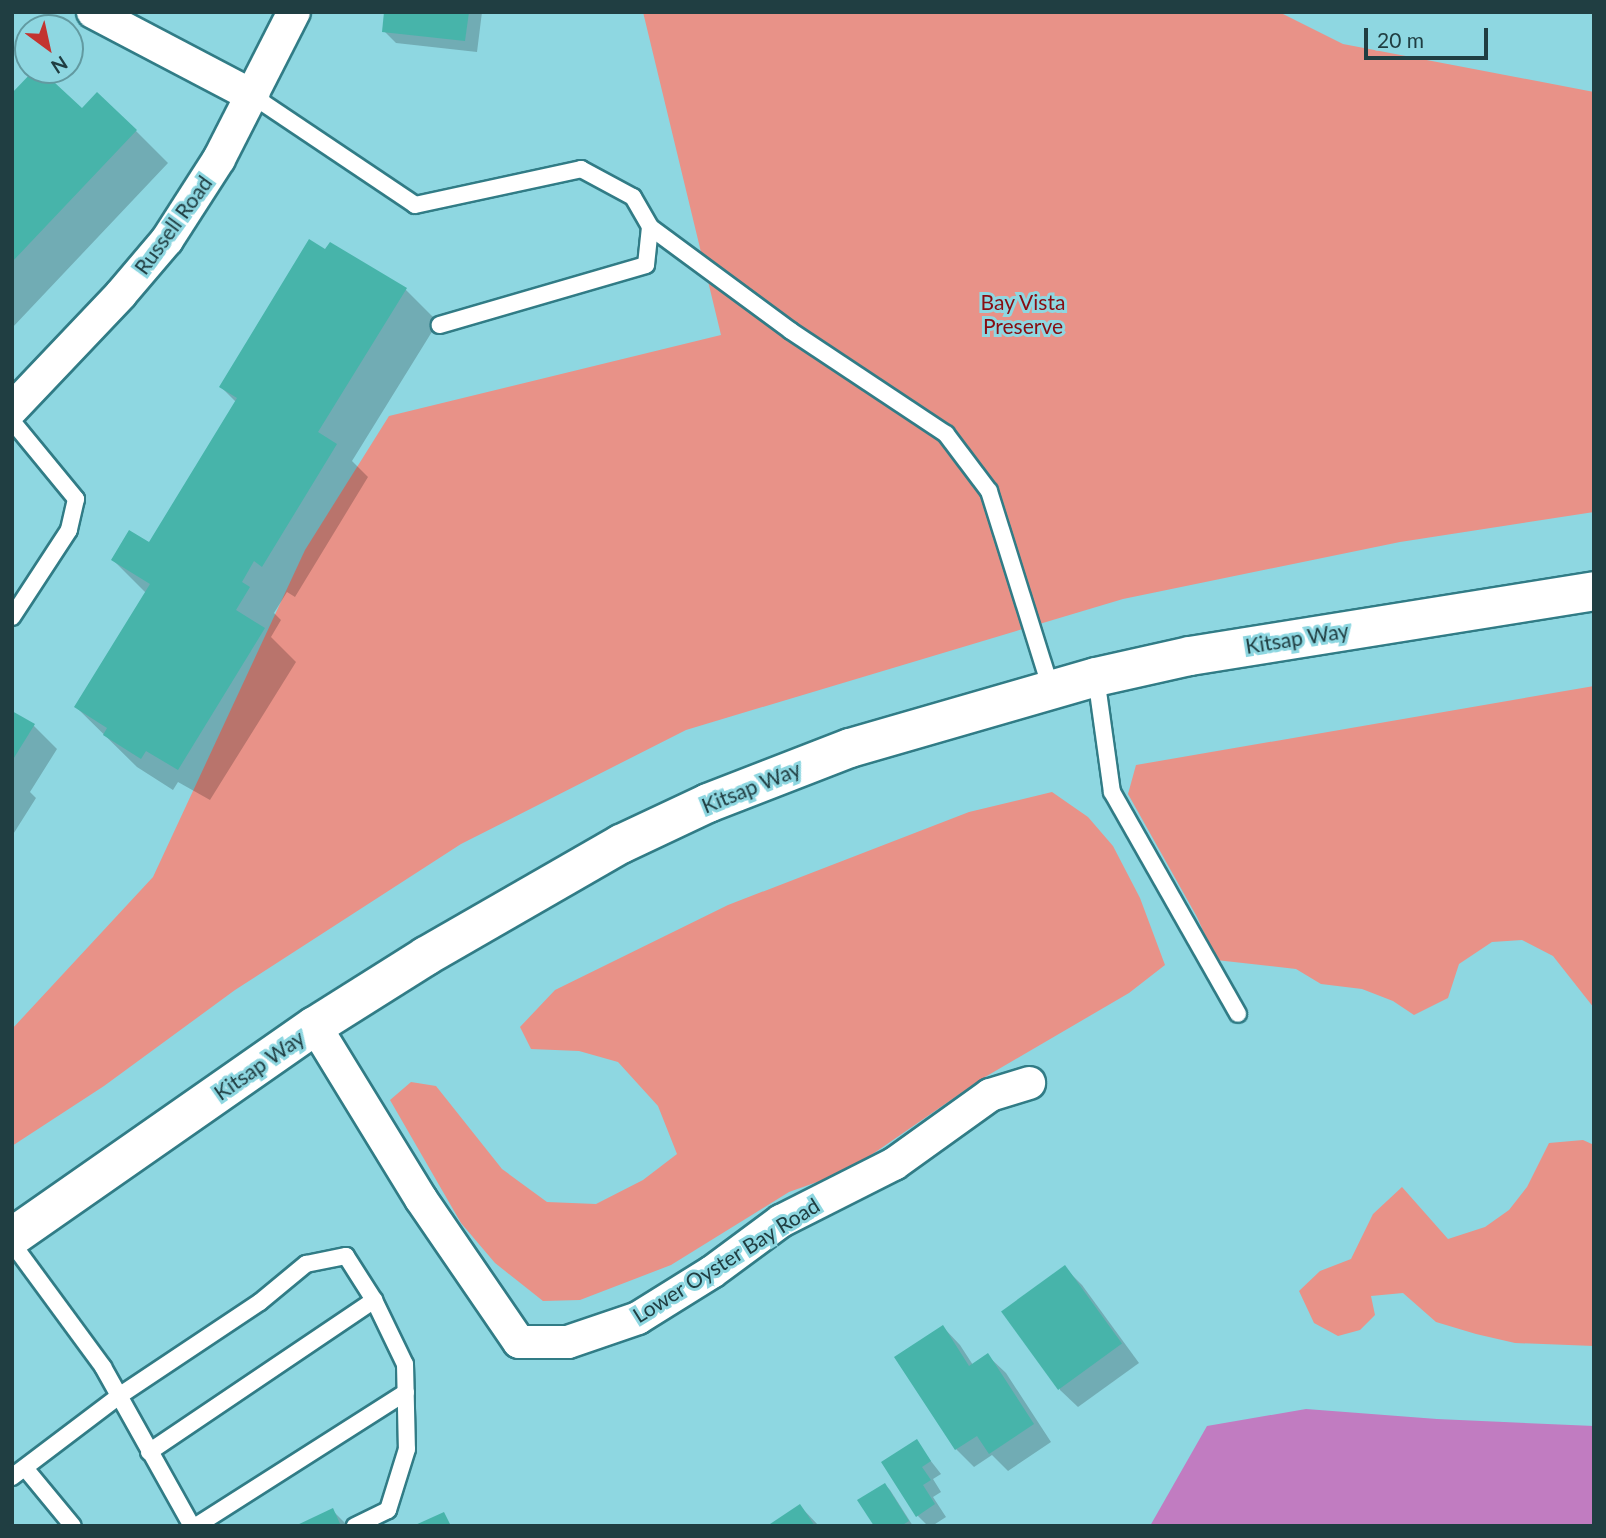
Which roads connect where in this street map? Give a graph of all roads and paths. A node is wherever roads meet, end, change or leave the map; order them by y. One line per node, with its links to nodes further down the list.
1 (93, 12): 3 (street)
2 (293, 12): 3 (street, Russell Road)
3 (253, 96): 4 (lane); 6 (street, Russell Road)
4 (650, 227): 5 (lane); 11 (lane)
5 (440, 325)
6 (12, 409)
7 (12, 421): 9 (lane)
8 (1594, 591): 10 (main road, Kitsap Way)
9 (12, 617)
10 (1096, 677): 11 (main road, Kitsap Way); 12 (lane)
11 (1051, 689): 13 (main road, Kitsap Way)
12 (1238, 1014)
13 (315, 1026): 14 (street, Lower Oyster Bay Road); 15 (main road, Kitsap Way)
14 (1029, 1083)
15 (12, 1237)
16 (12, 1243): 19 (lane)
17 (374, 1300): 18 (lane); 19 (lane); 20 (lane)
18 (406, 1392): 23 (lane); 24 (lane)
19 (119, 1396): 20 (lane); 21 (lane)
20 (149, 1452): 23 (lane)
21 (19, 1473): 22 (lane)
22 (73, 1526)
23 (194, 1526)
24 (355, 1526)

